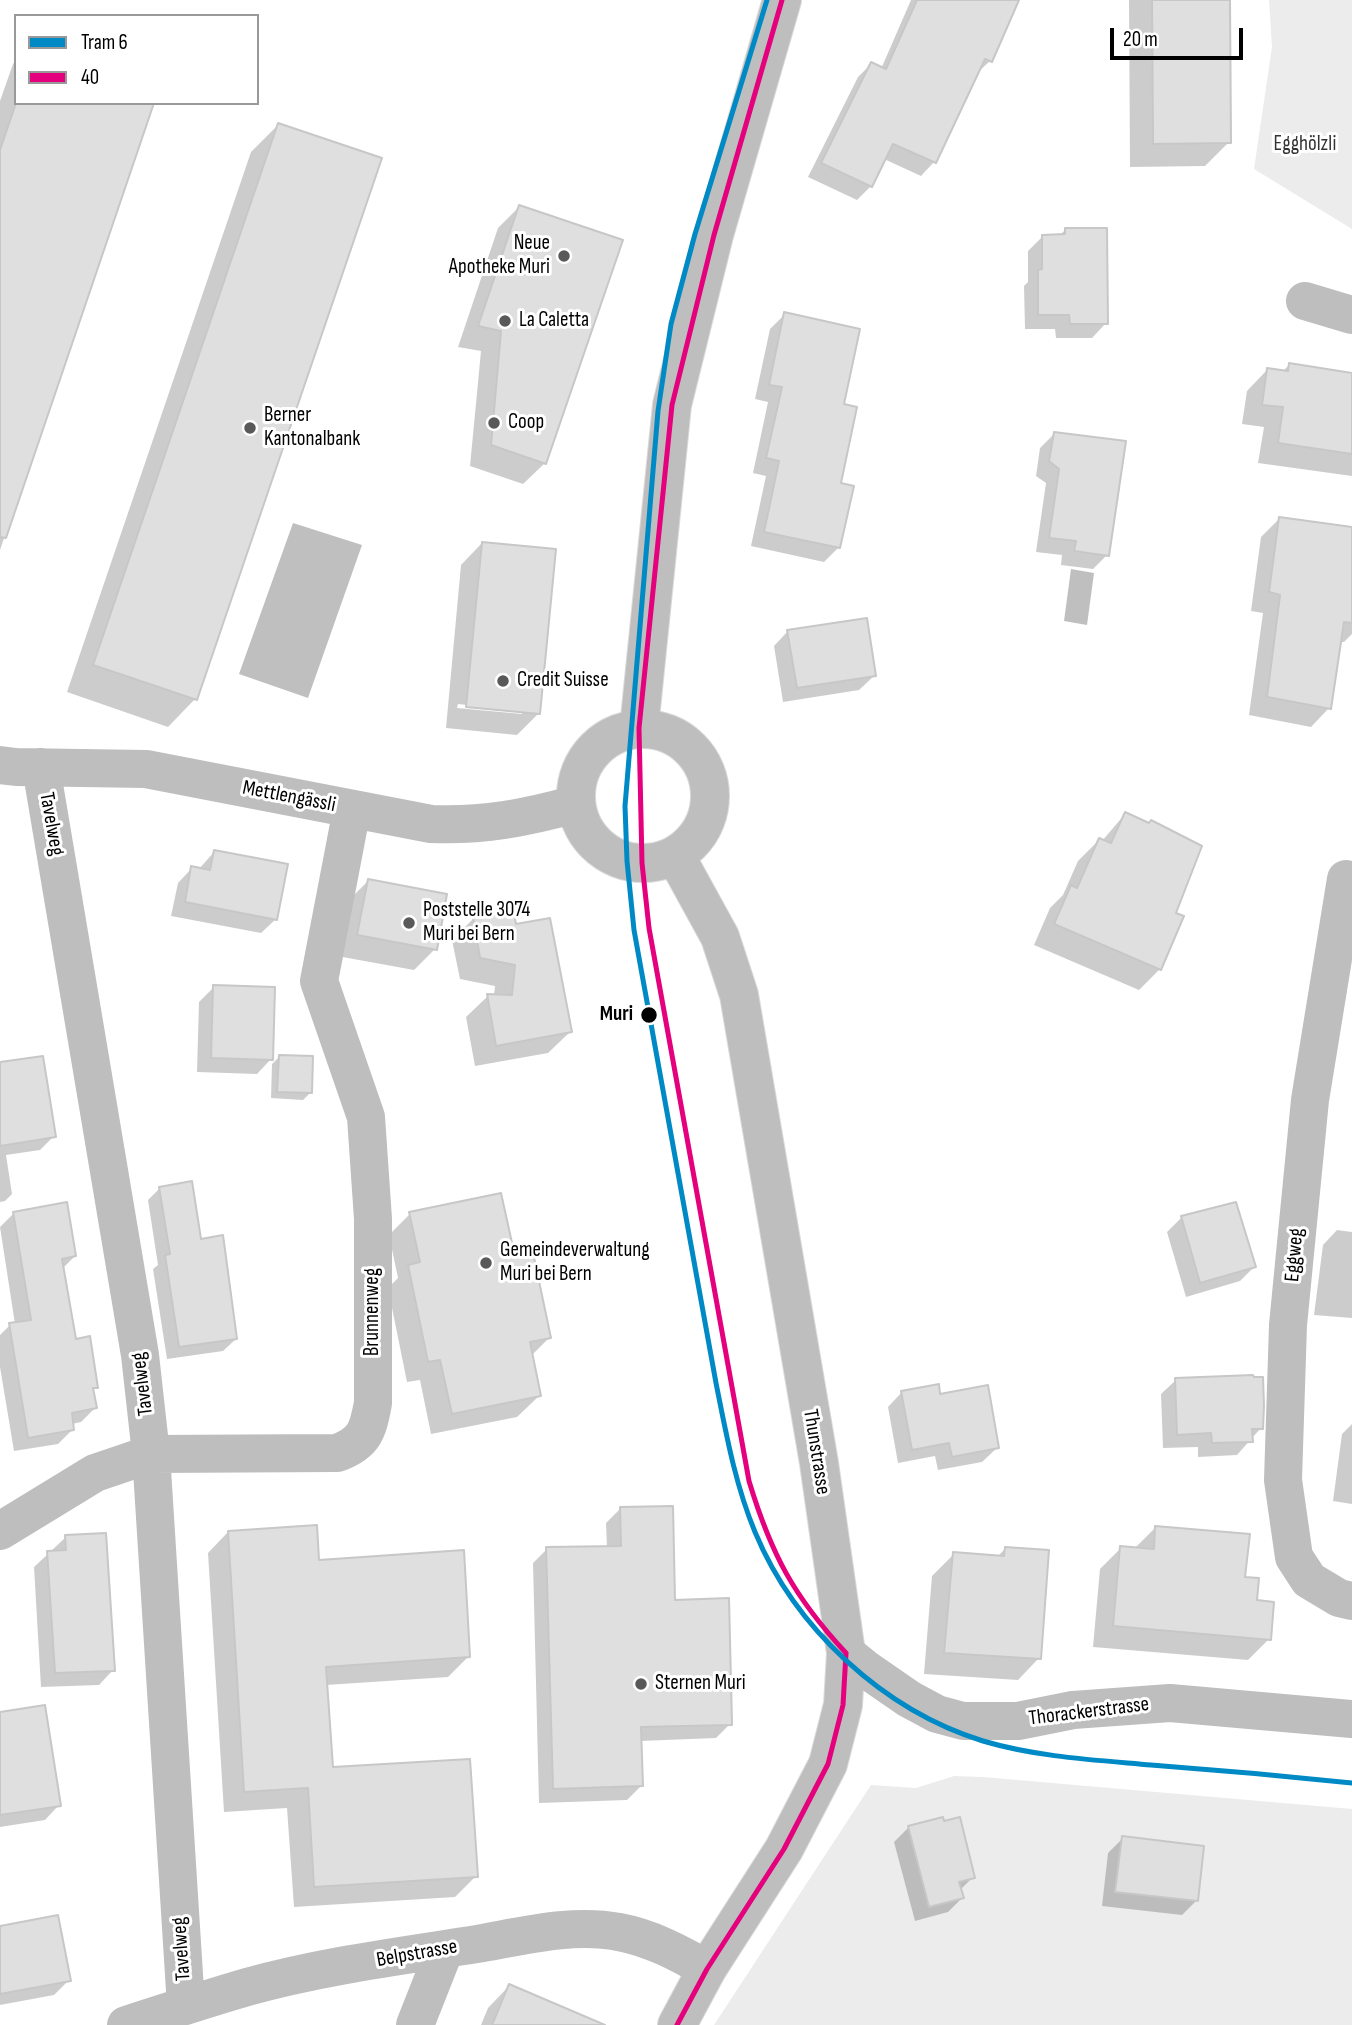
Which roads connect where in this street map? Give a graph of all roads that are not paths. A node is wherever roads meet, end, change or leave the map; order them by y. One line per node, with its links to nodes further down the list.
1 (782, 0): 4 (street)
2 (1305, 302): 3 (street)
3 (1352, 315)
4 (639, 728): 7 (street); 9 (street)
5 (0, 765): 6 (street, Mettlengässli)
6 (41, 768): 8 (street, Mettlengässli); 11 (street, Tavelweg)
7 (576, 804): 8 (street, Mettlengässli); 9 (street)
8 (352, 809): 11 (street, Brunnenweg)
9 (676, 855): 14 (street, Thunstrasse)
10 (1346, 879): 13 (street, Eggweg)
11 (151, 1454): 12 (street, Brunnenweg); 18 (street, Tavelweg)
12 (0, 1531)
13 (1352, 1601)
14 (846, 1653): 15 (street, Thorackerstrasse); 17 (street, Thunstrasse)
15 (1352, 1719)
16 (445, 1949): 17 (street, Belpstrasse); 18 (street, Belpstrasse); 20 (street)
17 (707, 1969): 21 (street, Thunstrasse)
18 (186, 2006): 19 (street, Belpstrasse)
19 (125, 2025)
20 (415, 2025)
21 (677, 2025)

